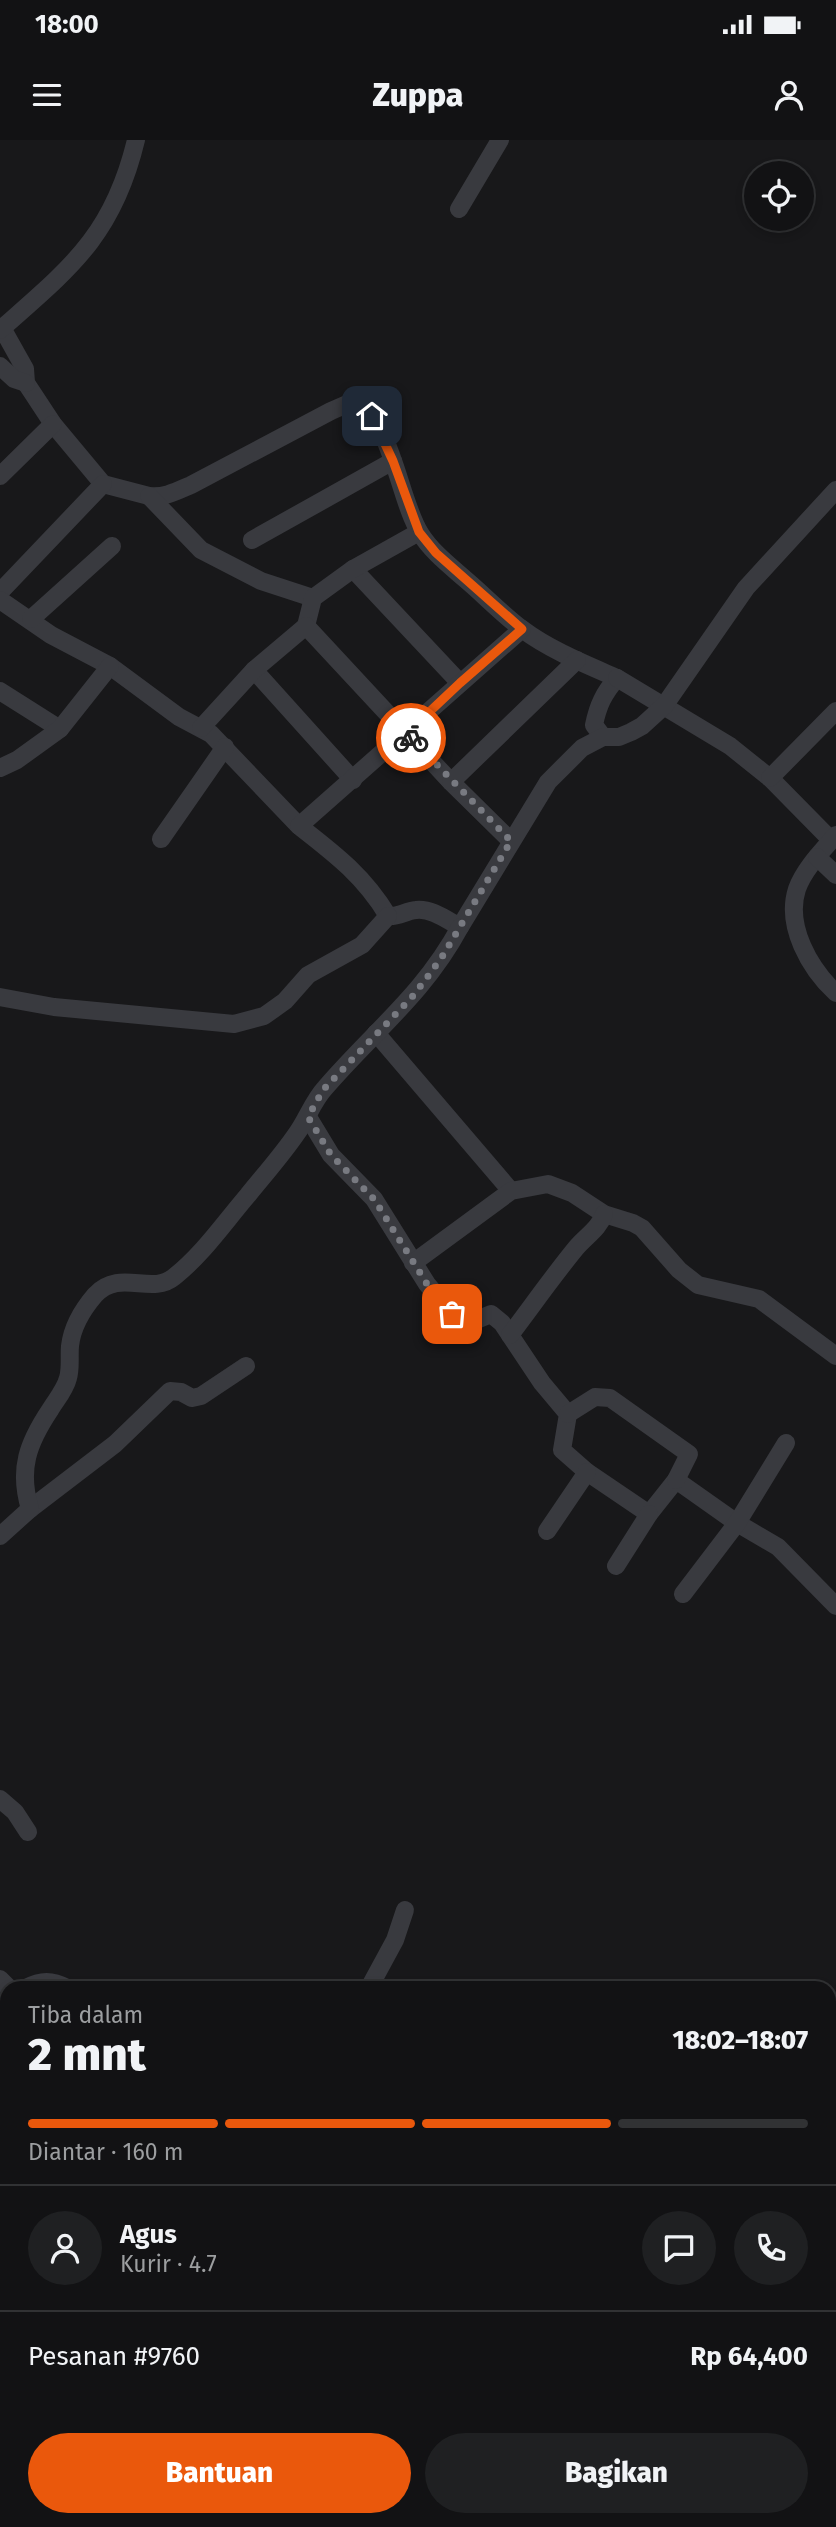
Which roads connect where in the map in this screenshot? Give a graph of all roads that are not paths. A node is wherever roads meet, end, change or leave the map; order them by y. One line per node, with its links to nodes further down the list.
1 (136, 140): 4 (street)
2 (500, 140): 3 (street)
3 (459, 209)
4 (1, 329): 6 (street)
5 (0, 366): 6 (street)
6 (26, 383): 7 (street)
7 (53, 424): 9 (street); 10 (street)
8 (393, 461): 12 (street); 13 (street); 14 (street)
9 (0, 476)
10 (103, 484): 12 (street); 17 (street)
11 (836, 490): 29 (street)
12 (149, 496): 18 (street)
13 (419, 532): 16 (street); 22 (street)
14 (252, 540)
15 (112, 546): 20 (street)
16 (353, 569): 18 (street); 27 (street)
17 (0, 592)
18 (313, 598): 21 (street)
19 (0, 600): 20 (street)
20 (30, 619): 24 (street)
21 (306, 626): 25 (street); 33 (street)
22 (522, 629): 23 (street); 27 (street)
23 (577, 660): 26 (street); 39 (street)
24 (110, 666): 31 (street); 32 (street)
25 (254, 670): 31 (street); 38 (street)
26 (617, 678): 29 (street); 34 (street)
27 (460, 683): 33 (street)
28 (0, 691): 32 (street)
29 (664, 706): 34 (street); 37 (street)
30 (836, 711): 37 (street)
31 (201, 728): 35 (street)
32 (60, 729): 36 (street)
33 (407, 733): 38 (street); 39 (street)
34 (603, 737): 43 (street)
35 (225, 747): 40 (street); 42 (street)
36 (0, 768)
37 (770, 778): 41 (street)
38 (353, 780): 40 (street)
39 (451, 782): 43 (street)
40 (299, 826): 46 (street)
41 (834, 838): 44 (street)
42 (161, 839)
43 (511, 841): 47 (street)
44 (817, 857): 45 (street); 48 (street)
45 (836, 875)
46 (388, 916): 47 (street); 49 (street)
47 (460, 926): 50 (street)
48 (836, 993)
49 (0, 997)
50 (376, 1033): 51 (street); 52 (street)
51 (308, 1117): 54 (street); 62 (street)
52 (511, 1191): 53 (street); 54 (street)
53 (604, 1214): 55 (street); 56 (street)
54 (413, 1263): 55 (street)
55 (510, 1335): 58 (street)
56 (836, 1356)
57 (246, 1366): 62 (street)
58 (568, 1414): 60 (street); 61 (street)
59 (786, 1443): 64 (street)
60 (587, 1472): 63 (street); 65 (street)
61 (676, 1480): 63 (street); 64 (street)
62 (30, 1509): 66 (street)
63 (649, 1514): 67 (street)
64 (737, 1523): 68 (street); 69 (street)
65 (547, 1531)
66 (0, 1536)
67 (616, 1566)
68 (684, 1594)
69 (835, 1602)
70 (0, 1800): 71 (street)
71 (28, 1832)
72 (405, 1910): 73 (street)
73 (373, 1981)

